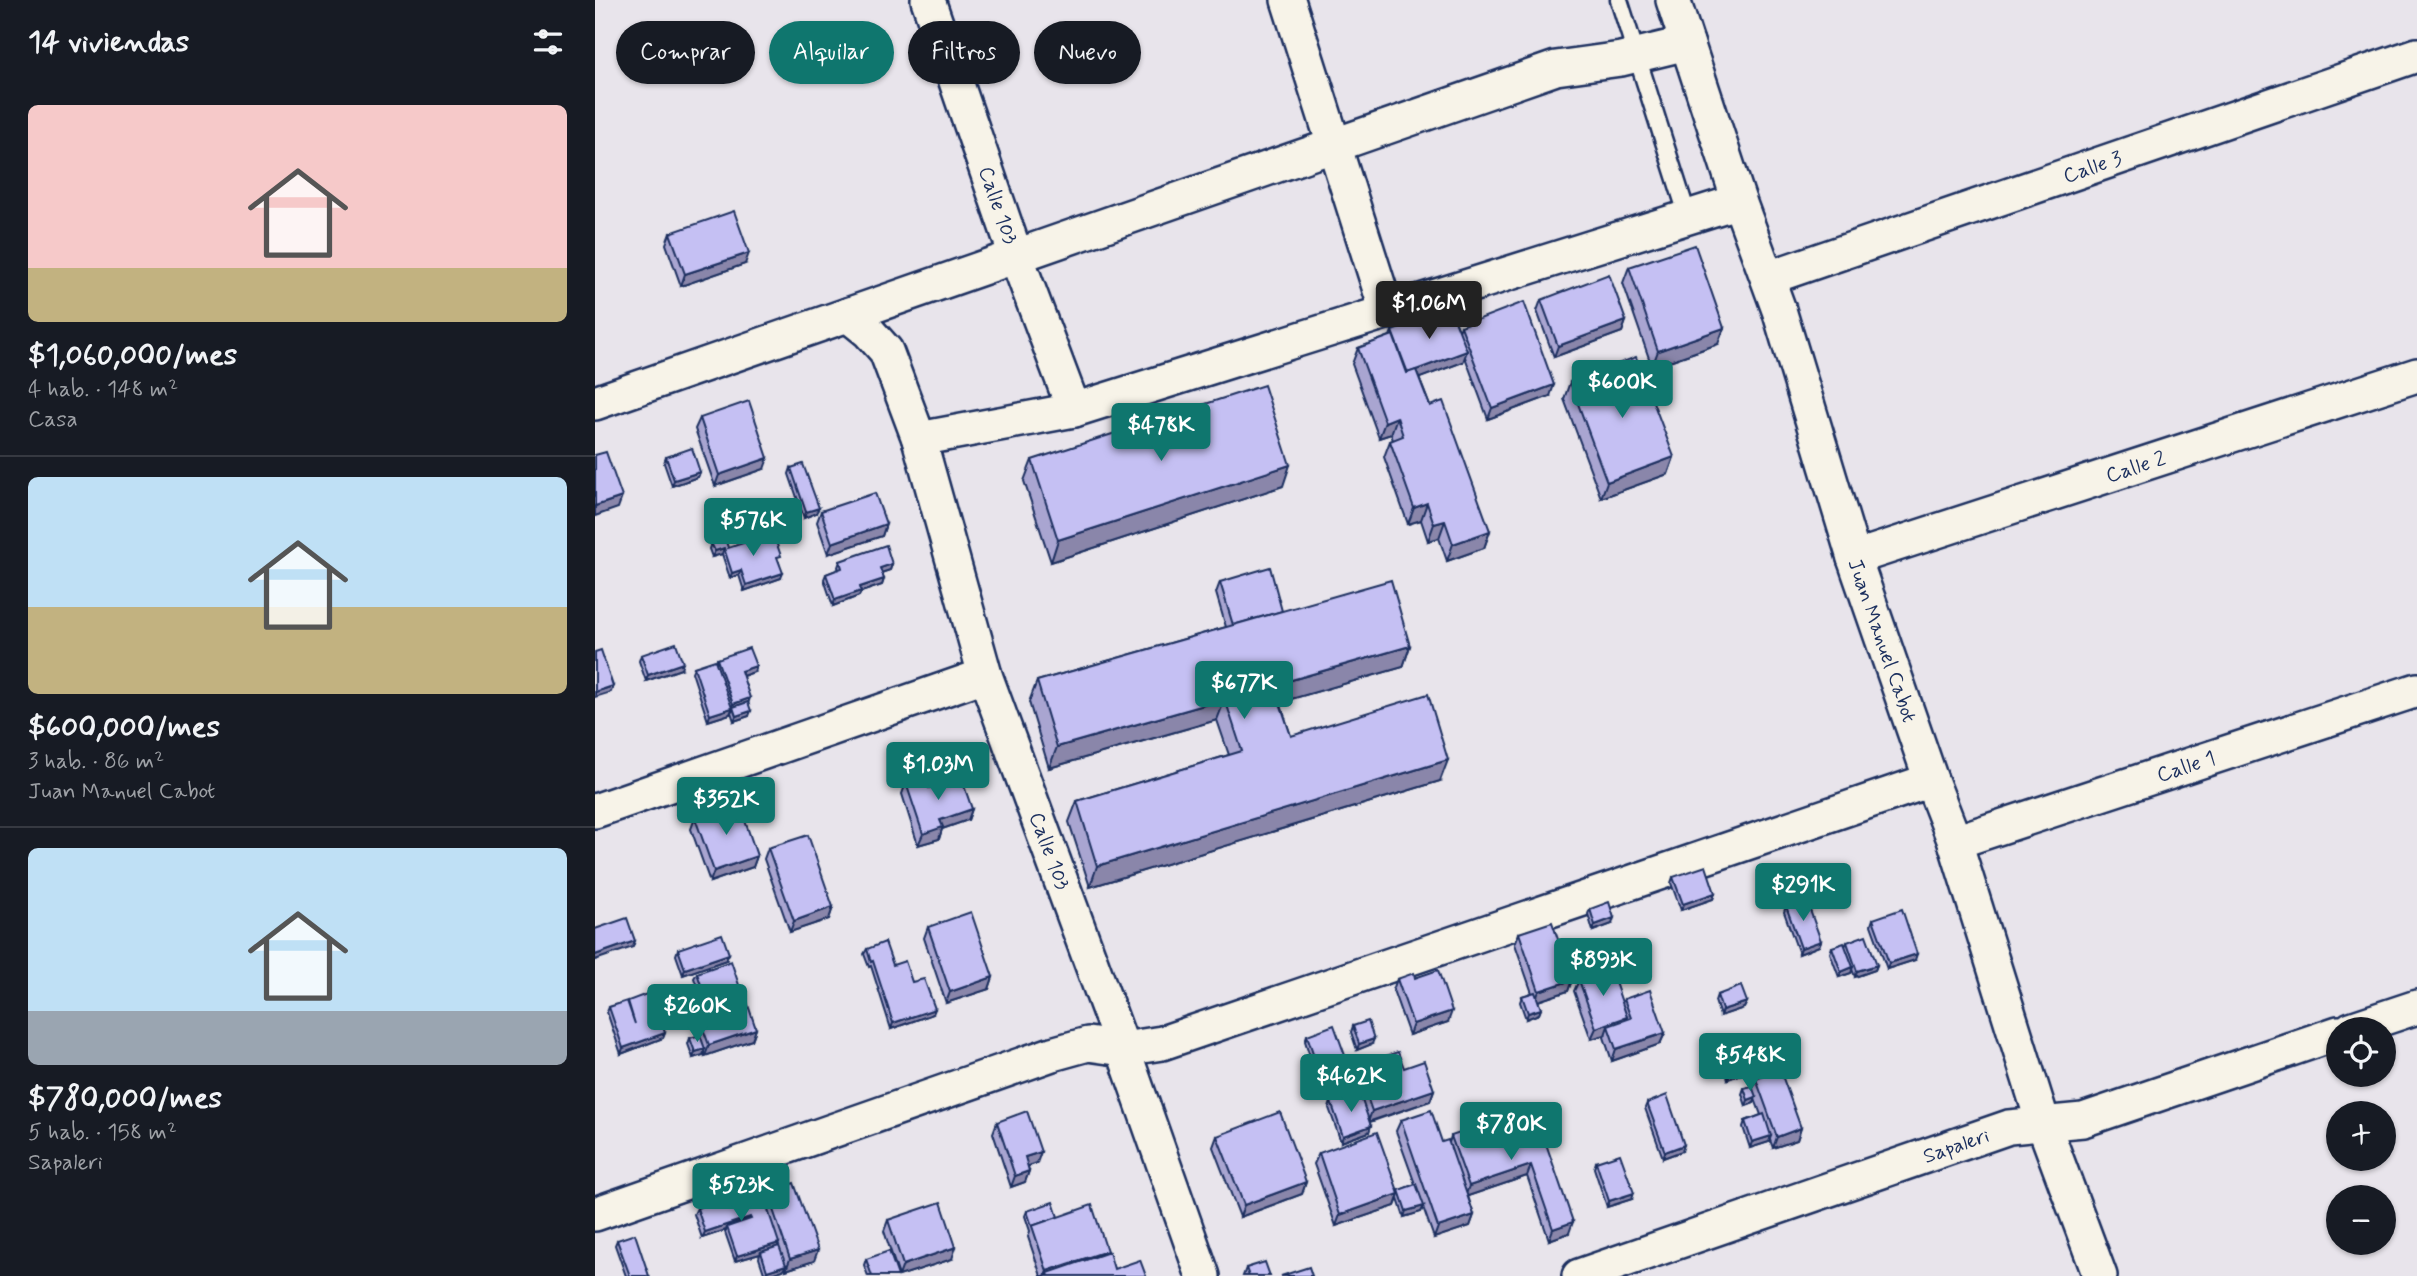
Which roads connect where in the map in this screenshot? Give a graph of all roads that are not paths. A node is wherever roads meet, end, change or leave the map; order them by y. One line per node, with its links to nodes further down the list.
1 (928, 0): 11 (street, Calle 103)
2 (1288, 0): 8 (street)
3 (1619, 0): 6 (lane)
4 (1673, 0): 5 (street, Juan Manuel Cabot)
5 (1687, 43): 6 (street); 9 (street, Juan Manuel Cabot)
6 (1636, 55): 8 (street); 10 (lane)
7 (2417, 55): 12 (street, Calle 3)
8 (1334, 145): 11 (street); 13 (street)
9 (1739, 201): 10 (street); 12 (street, Juan Manuel Cabot)
10 (1688, 218): 13 (street)
11 (1016, 256): 14 (street); 17 (street, Calle 103)
12 (1768, 278): 19 (street, Juan Manuel Cabot)
13 (1387, 312): 17 (street)
14 (848, 315): 16 (street); 18 (street, Calle 103)
15 (2417, 375): 19 (street, Calle 2)
16 (595, 403)
17 (1074, 410): 18 (street)
18 (919, 439): 20 (street, Calle 103)
19 (1854, 558): 22 (street, Juan Manuel Cabot)
20 (985, 675): 23 (street); 28 (street, Calle 103)
21 (2417, 690): 24 (street, Calle 1)
22 (1931, 780): 24 (street, Juan Manuel Cabot); 28 (street)
23 (595, 811)
24 (1955, 842): 29 (street, Juan Manuel Cabot)
25 (2417, 1007): 26 (street)
26 (2387, 1017)
27 (2326, 1038): 29 (street, Sapaleri)
28 (1123, 1049): 30 (street); 31 (street, Calle 103)
29 (2043, 1123): 32 (street, Sapaleri); 33 (street, Juan Manuel Cabot)
30 (595, 1214)
31 (1203, 1276)
32 (1579, 1276)
33 (2100, 1276)

